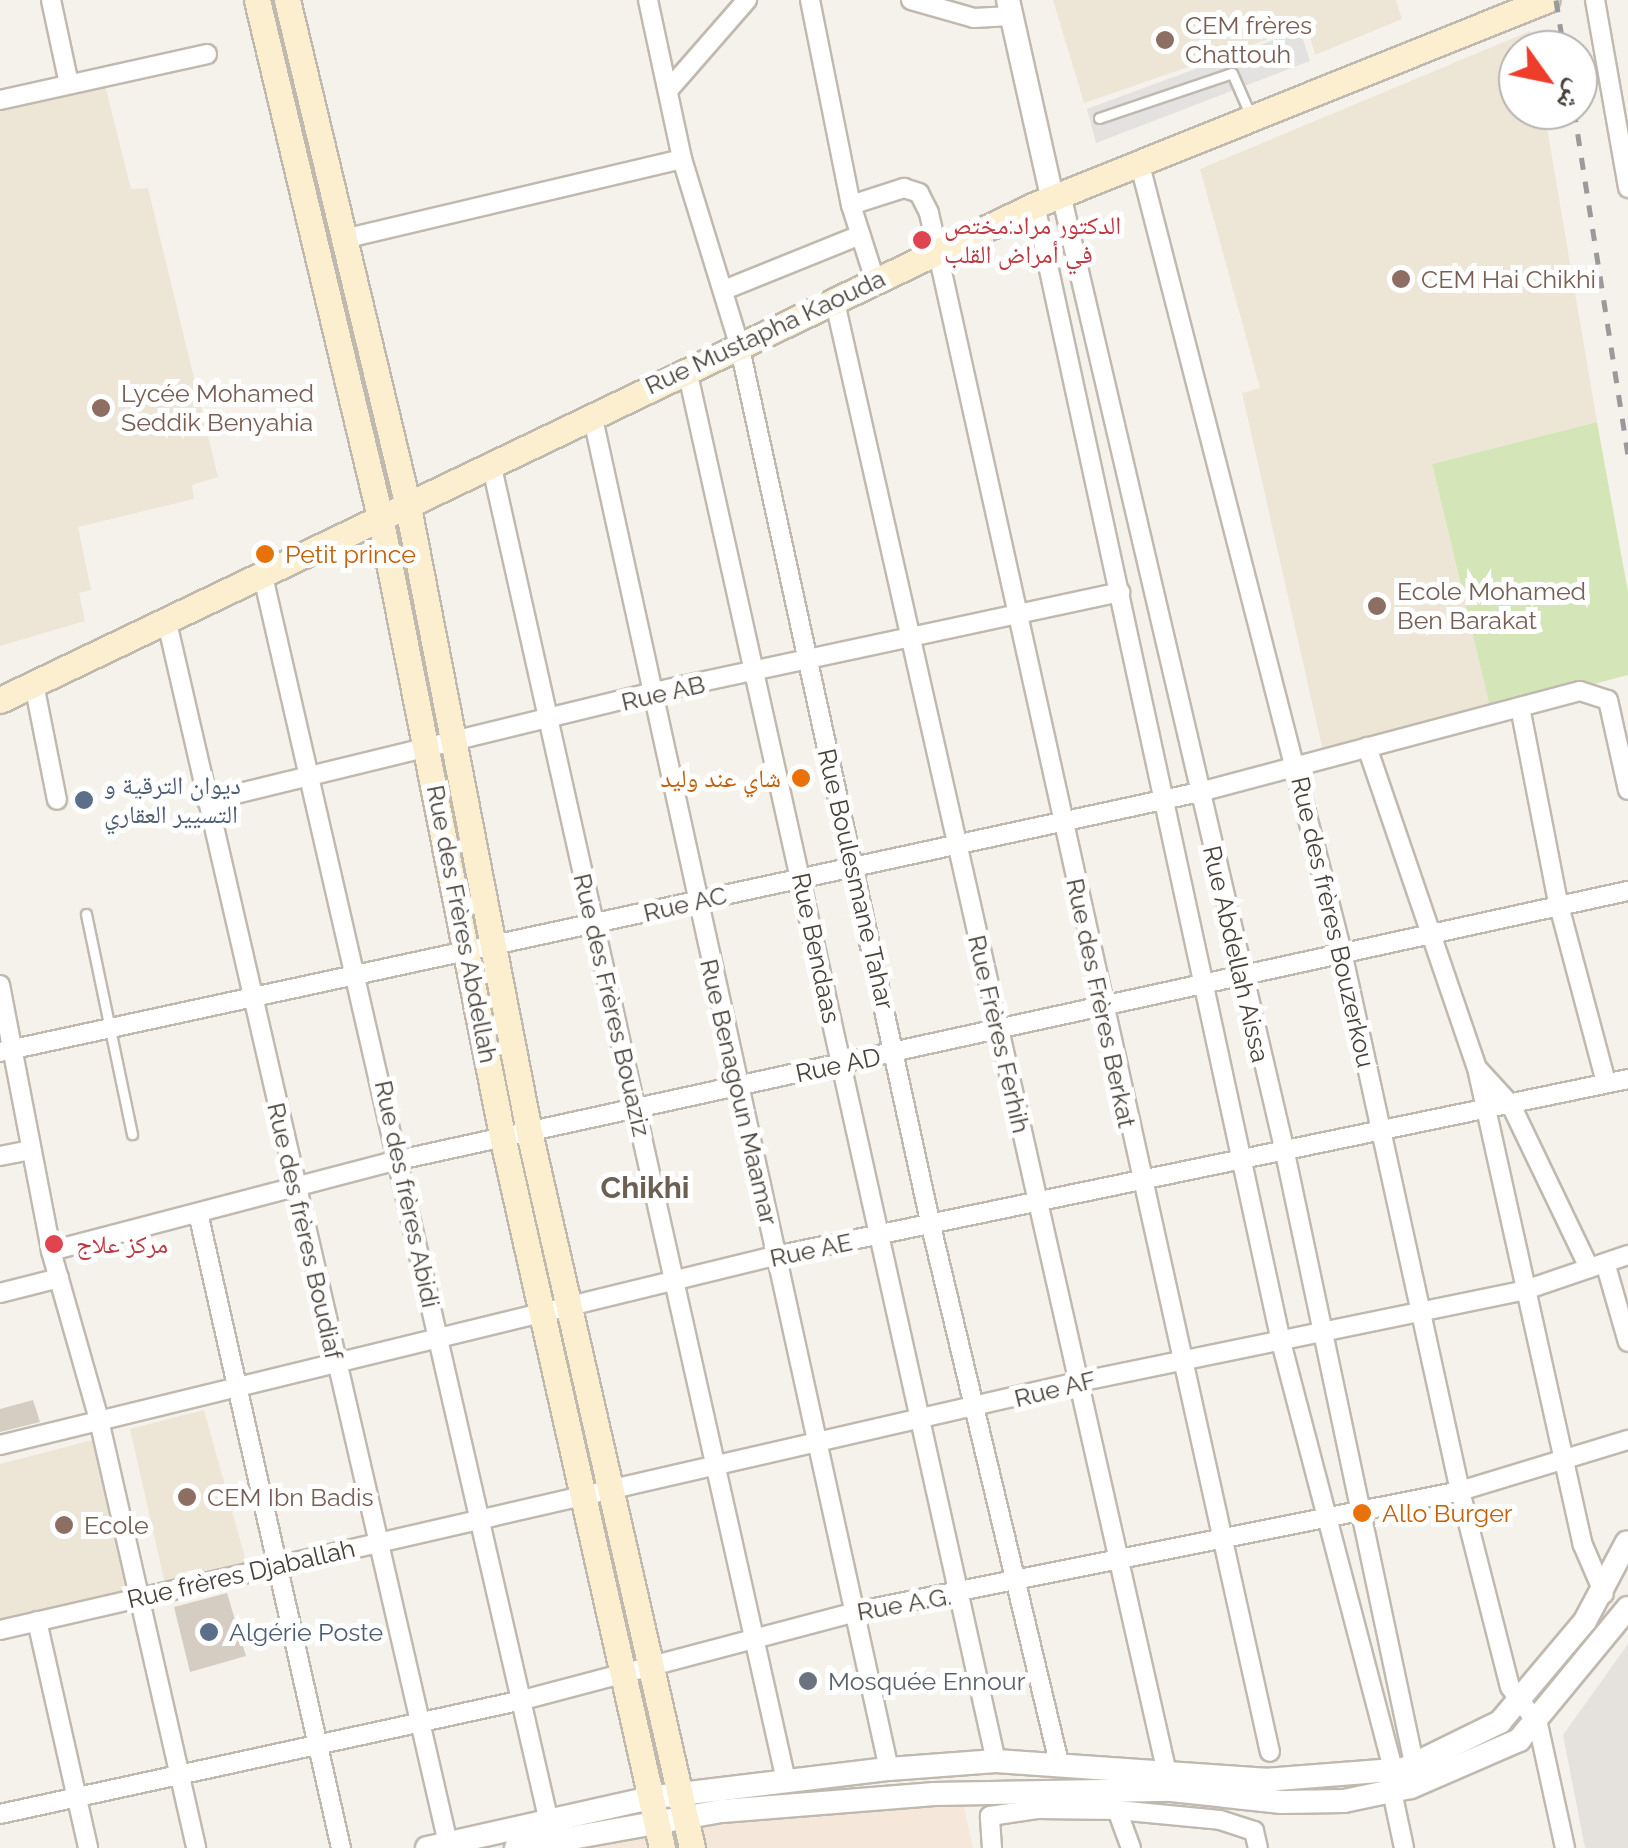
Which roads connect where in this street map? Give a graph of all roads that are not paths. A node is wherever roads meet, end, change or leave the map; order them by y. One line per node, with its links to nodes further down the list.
1 (51, 0): 13 (street)
2 (257, 0): 34 (main road, Rue des Frères Abdellah)
3 (287, 0): 24 (main road, Rue des Frères Abdellah)
4 (648, 0): 14 (street, Rue Boulesmane Tahar)
5 (747, 0): 14 (street)
6 (810, 0): 22 (street)
7 (911, 0): 11 (street)
8 (1546, 0): 10 (main road, Rue Mustapha Kaouda)
9 (1595, 0): 20 (street)
10 (1508, 7): 16 (main road, Rue Mustapha Kaouda)
11 (1010, 8): 21 (street)
12 (207, 54): 13 (street)
13 (69, 84): 15 (street)
14 (671, 87): 18 (street, Rue Boulesmane Tahar)
15 (0, 100)
16 (1250, 116): 17 (lane); 19 (main road, Rue Mustapha Kaouda)
17 (1099, 118)
18 (682, 159): 24 (street); 27 (street, Rue Boulesmane Tahar)
19 (1139, 162): 21 (main road, Rue Mustapha Kaouda); 50 (street, Rue des frères Bouzerkou)
20 (1628, 188)
21 (1049, 198): 25 (main road, Rue Mustapha Kaouda); 36 (street); 53 (street, Rue Abdellah Aissa)
22 (852, 205): 23 (street); 25 (street, Rue des Frères Berkat)
23 (860, 235): 26 (street); 27 (street)
24 (348, 238): 33 (main road, Rue des Frères Abdellah)
25 (934, 254): 26 (main road, Rue Mustapha Kaouda); 37 (street, Rue des Frères Berkat)
26 (875, 280): 28 (main road, Rue Mustapha Kaouda)
27 (724, 290): 29 (street, Rue Boulesmane Tahar)
28 (834, 298): 29 (main road, Rue Mustapha Kaouda); 39 (street, Rue Frères Ferhih)
29 (739, 344): 30 (main road, Rue Mustapha Kaouda); 40 (street, Rue Boulesmane Tahar)
30 (687, 370): 31 (main road, Rue Mustapha Kaouda); 41 (street, Rue Bendaas)
31 (592, 414): 32 (main road, Rue Mustapha Kaouda); 43 (street, Rue Benagoun Maamar)
32 (491, 463): 33 (main road, Rue Mustapha Kaouda); 46 (street, Rue des Frères Bouaziz)
33 (407, 502): 34 (main road, Rue Mustapha Kaouda); 47 (main road, Rue des Frères Abdellah)
34 (380, 516): 35 (main road, Rue Mustapha Kaouda); 49 (main road, Rue des Frères Abdellah)
35 (262, 572): 38 (main road, Rue Mustapha Kaouda); 51 (street, Rue des frères Abidi)
36 (1120, 592): 37 (street, Rue AB); 55 (street)
37 (1015, 616): 39 (street, Rue AB); 57 (street, Rue des Frères Berkat)
38 (166, 618): 42 (main road, Rue Mustapha Kaouda); 56 (street, Rue des frères Boudiaf)
39 (913, 636): 40 (street, Rue AB); 58 (street, Rue Frères Ferhih)
40 (806, 661): 41 (street, Rue AB); 59 (street, Rue Boulesmane Tahar)
41 (753, 674): 43 (street, Rue AB); 60 (street, Rue Bendaas)
42 (34, 684): 44 (main road, Rue Mustapha Kaouda); 54 (street)
43 (654, 692): 46 (street, Rue AB); 62 (street, Rue Benagoun Maamar)
44 (0, 700)
45 (1520, 707): 48 (street, Rue AC); 52 (street, Rue AC); 63 (street)
46 (552, 722): 47 (street, Rue AB); 65 (street, Rue des Frères Bouaziz)
47 (455, 742): 49 (street, Rue AB); 67 (main road, Rue des Frères Abdellah)
48 (1367, 748): 50 (street, Rue AC); 66 (street)
49 (429, 750): 51 (street, Rue AB); 69 (main road, Rue des Frères Abdellah)
50 (1296, 766): 53 (street, Rue AC); 68 (street, Rue des frères Bouzerkou)
51 (312, 774): 56 (street, Rue AB); 70 (street, Rue des frères Abidi)
52 (1628, 790)
53 (1200, 792): 55 (street, Rue AC); 71 (street, Rue Abdellah Aissa)
54 (57, 800)
55 (1165, 800): 57 (street, Rue AC); 73 (street)
56 (208, 801): 74 (street, Rue des frères Boudiaf)
57 (1063, 819): 58 (street, Rue AC); 75 (street, Rue des Frères Berkat)
58 (957, 845): 59 (street, Rue AC); 76 (street, Rue Frères Ferhih)
59 (855, 868): 60 (street, Rue AC); 79 (street, Rue Boulesmane Tahar)
60 (801, 880): 62 (street, Rue AC); 80 (street, Rue Bendaas)
61 (1628, 891): 63 (street, Rue AD)
62 (696, 900): 65 (street, Rue AC); 84 (street, Rue Benagoun Maamar)
63 (1558, 902): 66 (street, Rue AD); 83 (street)
64 (86, 914): 77 (lane)
65 (592, 926): 67 (street, Rue AC); 86 (street, Rue des Frères Bouaziz)
66 (1431, 936): 68 (street, Rue AD); 81 (street)
67 (494, 949): 69 (street, Rue AC); 89 (main road, Rue des Frères Abdellah)
68 (1342, 952): 71 (street, Rue AD); 88 (street, Rue des frères Bouzerkou)
69 (466, 955): 70 (street, Rue AC); 91 (main road, Rue des Frères Abdellah)
70 (360, 977): 74 (street, Rue AC); 96 (street, Rue des frères Abidi)
71 (1240, 980): 73 (street, Rue AD); 92 (street, Rue Abdellah Aissa)
72 (0, 985): 78 (street)
73 (1206, 988): 75 (street, Rue AD); 94 (street)
74 (252, 996): 77 (street, Rue AC); 98 (street, Rue des frères Boudiaf)
75 (1102, 1006): 76 (street, Rue AD); 97 (street, Rue des Frères Berkat)
76 (998, 1027): 79 (street, Rue AD); 99 (street, Rue Frères Ferhih)
77 (104, 1028): 78 (street, Rue AC); 90 (lane)
78 (6, 1050): 93 (street)
79 (896, 1052): 80 (street, Rue AD); 101 (street, Rue Boulesmane Tahar)
80 (841, 1065): 84 (street, Rue AD); 102 (street, Rue Bendaas)
81 (1478, 1068): 85 (street); 87 (street)
82 (1628, 1079): 83 (street, Rue AE)
83 (1606, 1083): 85 (street, Rue AE)
84 (737, 1086): 86 (street, Rue AD); 104 (street, Rue Benagoun Maamar)
85 (1511, 1106): 87 (street, Rue AE); 106 (street)
86 (635, 1110): 89 (street, Rue AD); 108 (street, Rue des Frères Bouaziz)
87 (1484, 1110): 88 (street, Rue AE); 109 (street)
88 (1382, 1129): 92 (street, Rue AE); 112 (street, Rue des frères Bouzerkou)
89 (529, 1132): 91 (street, Rue AD); 111 (main road, Rue des Frères Abdellah)
90 (132, 1134)
91 (503, 1140): 96 (street, Rue AD); 113 (main road, Rue des Frères Abdellah)
92 (1284, 1148): 94 (street, Rue AE); 114 (street, Rue Abdellah Aissa)
93 (31, 1150): 95 (street); 103 (street)
94 (1244, 1155): 97 (street, Rue AE); 115 (street)
95 (0, 1156)
96 (398, 1160): 98 (street, Rue AD); 117 (street, Rue des frères Abidi)
97 (1137, 1176): 99 (street, Rue AE); 118 (street, Rue des Frères Berkat)
98 (295, 1186): 100 (street, Rue AD); 119 (street, Rue des frères Boudiaf)
99 (1036, 1202): 101 (street, Rue AE); 120 (street, Rue Frères Ferhih)
100 (199, 1216): 103 (street, Rue AD); 121 (street)
101 (931, 1226): 102 (street, Rue AE); 122 (street, Rue Boulesmane Tahar)
102 (879, 1236): 104 (street, Rue AE); 124 (street, Rue Bendaas)
103 (51, 1251): 107 (street)
104 (775, 1256): 108 (street, Rue AE); 127 (street, Rue Benagoun Maamar)
105 (1627, 1257): 106 (street, Rue AF)
106 (1597, 1268): 109 (street, Rue AF); 116 (street)
107 (59, 1278): 110 (street); 123 (street)
108 (674, 1286): 111 (street, Rue AE); 129 (street, Rue des Frères Bouaziz)
109 (1525, 1290): 112 (street, Rue AF); 128 (street)
110 (0, 1293)
111 (570, 1310): 113 (street, Rue AE); 131 (main road, Rue des Frères Abdellah)
112 (1426, 1311): 114 (street, Rue AF); 130 (street, Rue des frères Bouzerkou)
113 (544, 1318): 117 (street, Rue AE); 131 (main road, Rue des Frères Abdellah)
114 (1318, 1336): 115 (street, Rue AF); 132 (street, Rue Abdellah Aissa)
115 (1281, 1342): 118 (street, Rue AF); 133 (street)
116 (1628, 1342)
117 (440, 1343): 119 (street, Rue AE); 134 (street, Rue des frères Abidi)
118 (1180, 1362): 120 (street, Rue AF); 136 (street, Rue des Frères Berkat)
119 (335, 1364): 121 (street, Rue AE); 137 (street, Rue des frères Boudiaf)
120 (1078, 1382): 122 (street, Rue AF); 139 (street, Rue Frères Ferhih)
121 (234, 1392): 123 (street, Rue AE); 140 (street)
122 (977, 1408): 124 (street, Rue AF); 141 (street, Rue Boulesmane Tahar)
123 (99, 1420): 126 (street, Rue AE); 144 (street)
124 (923, 1420): 127 (street, Rue AF); 142 (street, Rue Bendaas)
125 (1627, 1444): 128 (street, Rue A.G.)
126 (0, 1445)
127 (821, 1446): 129 (street, Rue AF); 146 (street, Rue Benagoun Maamar)
128 (1568, 1464): 130 (street, Rue A.G.); 143 (street)
129 (718, 1467): 131 (street, Rue AF); 149 (street, Rue des Frères Bouaziz)
130 (1460, 1491): 132 (street, Rue A.G.); 151 (street, Rue des frères Bouzerkou)
131 (598, 1496): 134 (street, Rue AF); 150 (main road, Rue des Frères Abdellah)
132 (1360, 1510): 133 (street, Rue A.G.); 162 (street, Rue Abdellah Aissa)
133 (1331, 1516): 136 (street, Rue A.G.); 162 (street)
134 (483, 1519): 137 (street, Rue frères Djaballah); 152 (street, Rue des frères Abidi)
135 (1628, 1523): 138 (street)
136 (1222, 1534): 139 (street, Rue A.G.); 156 (street, Rue des Frères Berkat)
137 (376, 1543): 140 (street, Rue frères Djaballah); 153 (street, Rue des frères Boudiaf)
138 (1628, 1543): 143 (street)
139 (1115, 1555): 141 (street, Rue A.G.); 160 (street, Rue Frères Ferhih)
140 (272, 1568): 144 (street, Rue frères Djaballah); 155 (street)
141 (1018, 1578): 142 (street, Rue A.G.); 158 (street, Rue Boulesmane Tahar)
142 (964, 1593): 146 (street, Rue A.G.); 157 (street, Rue Bendaas)
143 (1604, 1594): 151 (street)
144 (136, 1598): 147 (street, Rue frères Djaballah); 161 (street)
145 (1628, 1608): 154 (street)
146 (859, 1611): 149 (street, Rue A.G.); 159 (street, Rue Benagoun Maamar)
147 (37, 1621): 148 (street, Rue frères Djaballah); 164 (street)
148 (0, 1630)
149 (757, 1640): 150 (street, Rue A.G.); 163 (street, Rue des Frères Bouaziz)
150 (635, 1670): 152 (street, Rue A.G.); 165 (main road, Rue des Frères Abdellah)
151 (1514, 1695): 154 (street); 162 (street)
152 (523, 1700): 153 (street, Rue A.G.); 168 (street, Rue des frères Abidi)
153 (420, 1724): 155 (street, Rue A.G.); 169 (street, Rue des frères Boudiaf)
154 (1538, 1724): 162 (street); 180 (street)
155 (315, 1746): 161 (street, Rue A.G.); 172 (street)
156 (1270, 1752)
157 (996, 1761): 158 (street); 159 (street)
158 (1059, 1763): 160 (street)
159 (889, 1769): 163 (street)
160 (1166, 1769): 162 (street)
161 (180, 1778): 164 (street, Rue A.G.); 171 (street)
162 (1401, 1779): 165 (street); 179 (street)
163 (786, 1781): 165 (street)
164 (78, 1800): 167 (street, Rue A.G.); 170 (street)
165 (670, 1807): 168 (street); 173 (street); 174 (main road, Rue des Frères Abdellah); 175 (main road, Rue des Frères Abdellah)
166 (1117, 1810): 176 (street); 177 (street); 178 (street)
167 (0, 1814)
168 (548, 1818): 169 (street)
169 (437, 1845)
170 (88, 1848)
171 (196, 1848)
172 (341, 1848)
173 (516, 1848)
174 (662, 1848)
175 (692, 1848)
176 (992, 1848)
177 (1132, 1848)
178 (1258, 1848)
179 (1404, 1848)
180 (1565, 1848)

